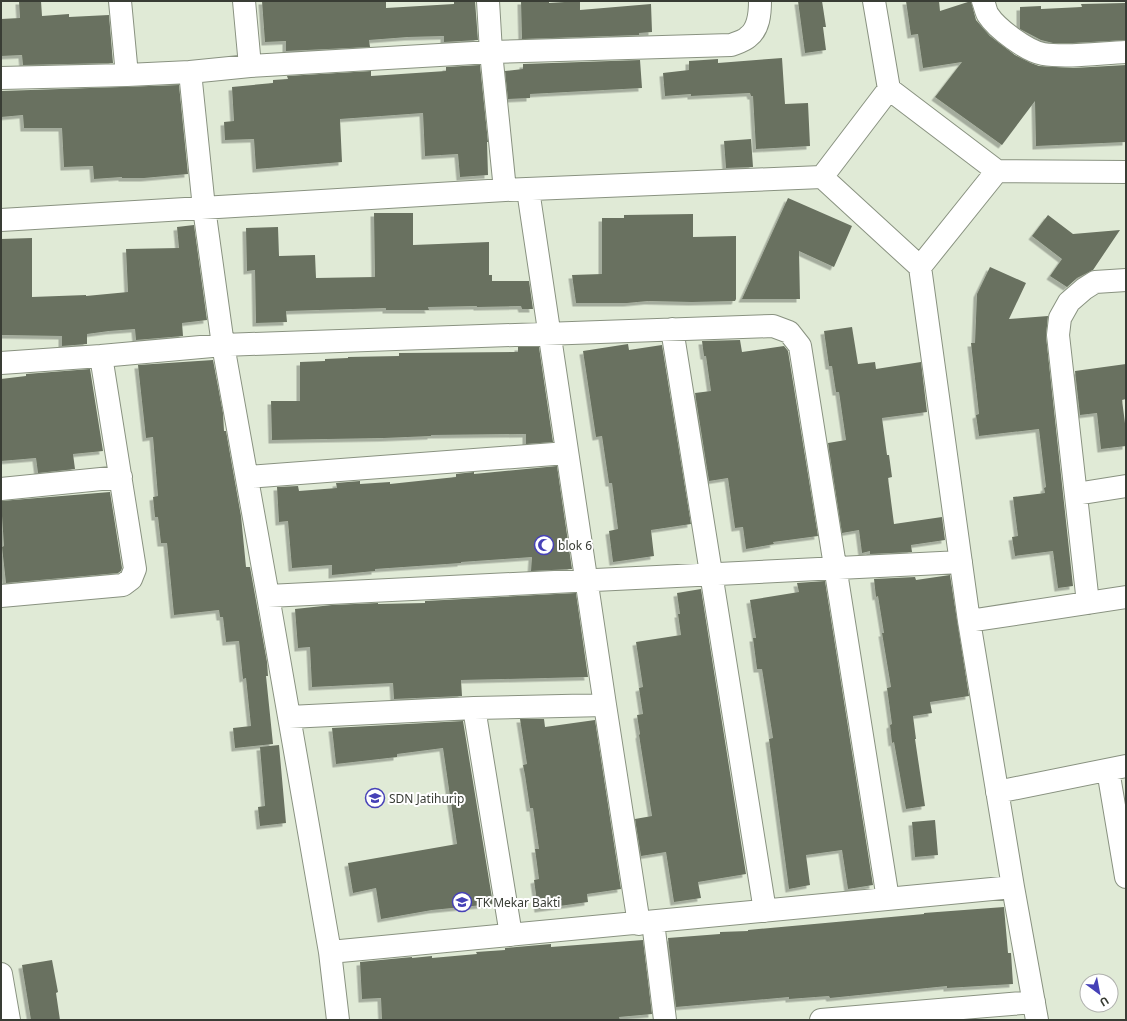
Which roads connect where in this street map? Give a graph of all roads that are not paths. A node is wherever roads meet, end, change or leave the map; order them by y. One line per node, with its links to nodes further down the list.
1 (120, 1): 11 (street)
2 (244, 1): 9 (street)
3 (488, 1): 7 (street)
4 (760, 1): 7 (street)
5 (874, 1): 13 (street)
6 (983, 1): 8 (street)
7 (491, 52): 9 (street); 17 (street)
8 (1126, 52)
9 (250, 66): 10 (street)
10 (190, 72): 11 (street); 19 (street)
11 (128, 75): 12 (street)
12 (1, 78)
13 (889, 89): 14 (street); 16 (street)
14 (997, 171): 15 (street); 21 (street)
15 (1126, 172)
16 (822, 177): 18 (street); 21 (street)
17 (505, 190): 18 (street); 19 (street)
18 (528, 190): 24 (street)
19 (204, 208): 20 (street); 25 (street)
20 (1, 220)
21 (920, 267): 34 (street)
22 (1126, 280): 33 (street)
23 (672, 329): 24 (street); 35 (street); 36 (street)
24 (549, 333): 25 (street); 28 (street)
25 (223, 345): 26 (street); 29 (street)
26 (101, 356): 27 (street); 30 (street)
27 (1, 363)
28 (567, 453): 29 (street); 37 (street)
29 (247, 476): 39 (street)
30 (121, 478): 32 (street); 38 (street)
31 (1126, 486): 33 (street)
32 (1, 489)
33 (1076, 494): 41 (street)
34 (961, 562): 35 (street); 42 (street)
35 (835, 568): 36 (street); 50 (street)
36 (711, 574): 37 (street); 51 (street)
37 (586, 580): 39 (street); 43 (street)
38 (1, 596)
39 (268, 596): 45 (street)
40 (1126, 597): 41 (street)
41 (1088, 603): 42 (street)
42 (970, 622): 47 (street)
43 (605, 705): 44 (street); 52 (street)
44 (474, 708): 45 (street); 53 (street)
45 (289, 717): 54 (street)
46 (1117, 768): 47 (street); 48 (street)
47 (997, 792): 49 (street)
48 (1126, 877)
49 (1013, 888): 50 (street); 56 (street)
50 (888, 899): 51 (street)
51 (765, 911): 52 (street)
52 (646, 923): 53 (street); 60 (street)
53 (511, 935): 54 (street)
54 (330, 952): 59 (street)
55 (1, 974): 57 (street)
56 (1036, 1011): 58 (street)
57 (6, 1012)
58 (918, 1016): 61 (street)
59 (338, 1020)
60 (665, 1020)
61 (821, 1020)

